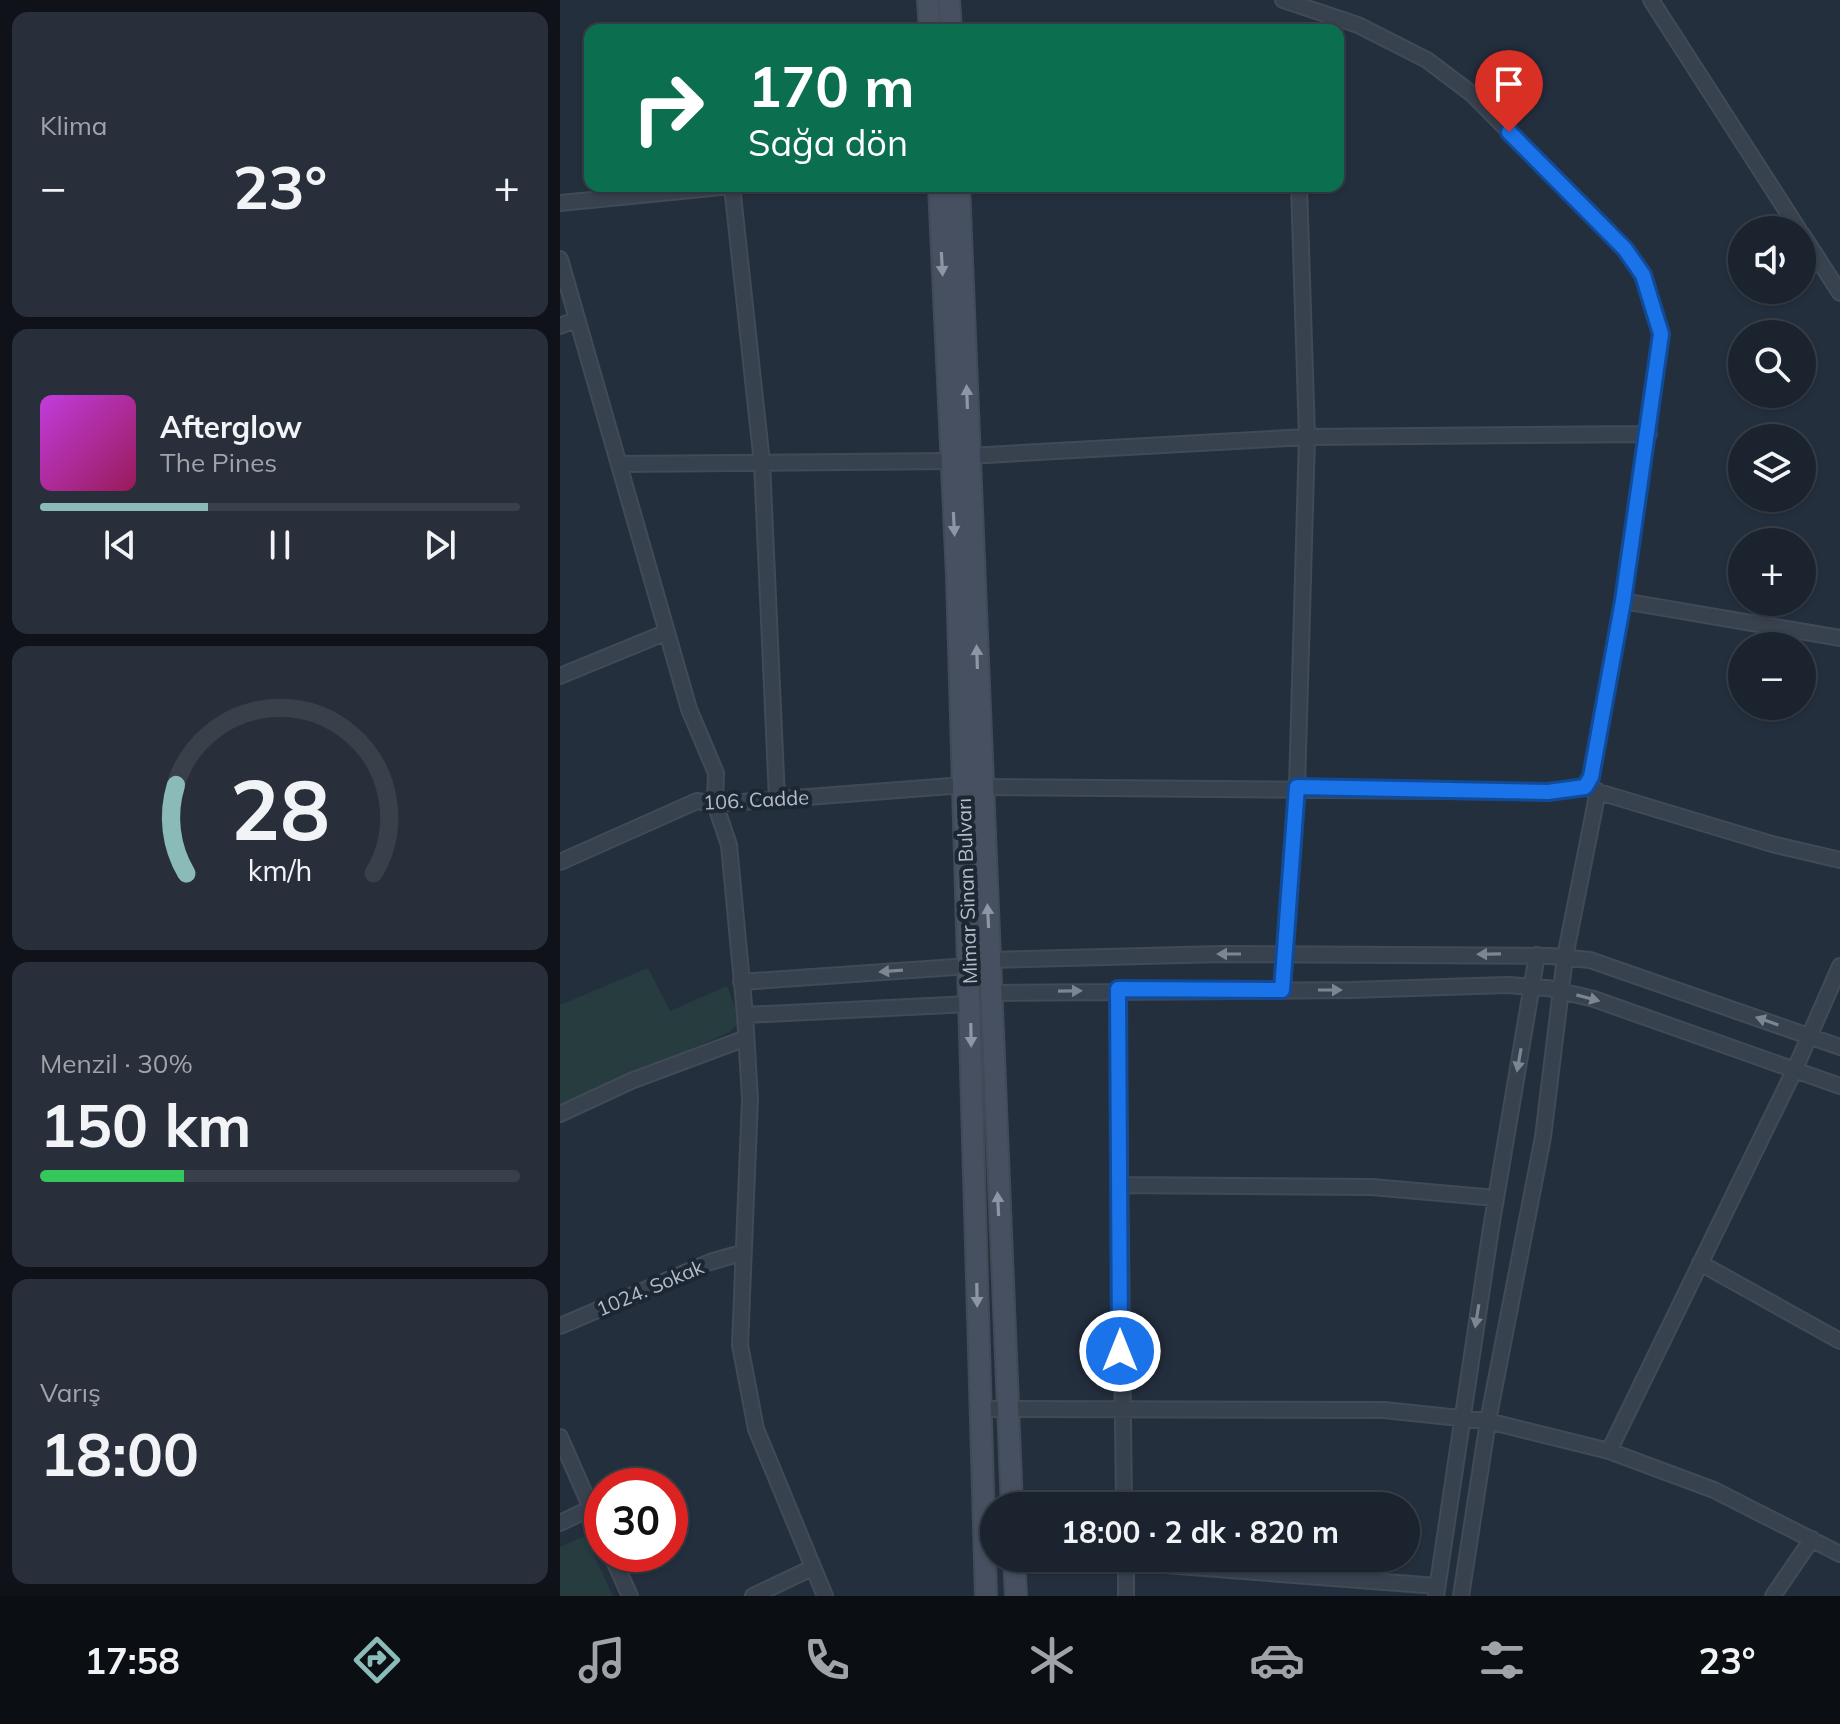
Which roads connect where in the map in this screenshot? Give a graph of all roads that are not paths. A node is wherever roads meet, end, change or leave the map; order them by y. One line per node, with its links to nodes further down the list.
1 (928, 0): 5 (main road)
2 (949, 0): 6 (main road)
3 (1283, 0): 19 (street)
4 (1651, 0): 13 (street)
5 (930, 24)
6 (951, 24)
7 (671, 192): 12 (street)
8 (733, 192): 22 (street)
9 (939, 192): 21 (main road, Mimar Sinan Bulvarı, one-way to 21)
10 (959, 192): 21 (main road, Mimar Sinan Bulvarı, one-way to 10)
11 (1299, 192): 20 (street)
12 (560, 203)
13 (1791, 216)
14 (1816, 255): 16 (street)
15 (560, 259): 17 (street)
16 (1840, 293)
17 (577, 319): 18 (street); 23 (street)
18 (560, 326)
19 (1649, 434): 20 (street); 24 (street)
20 (1307, 437): 21 (street); 29 (street)
21 (960, 458): 22 (street); 28 (main road, Mimar Sinan Bulvarı)
22 (762, 463): 23 (street); 31 (street)
23 (619, 464): 25 (street)
24 (1623, 601): 26 (street); 30 (street)
25 (667, 632): 27 (street); 32 (street)
26 (1840, 638)
27 (560, 676)
28 (973, 786): 29 (street, 106. Cadde); 31 (street, 106. Cadde); 38 (main road, Mimar Sinan Bulvarı, one-way to 28); 39 (main road, Mimar Sinan Bulvarı)
29 (1297, 787): 30 (street, 106. Cadde); 35 (street)
30 (1591, 789): 33 (street); 37 (street)
31 (777, 799): 32 (street, 106. Cadde)
32 (715, 804): 34 (street, 106. Cadde); 41 (street)
33 (1840, 860)
34 (560, 862)
35 (1287, 955): 36 (street, one-way to 35); 38 (street, one-way to 38); 44 (street)
36 (1537, 955): 37 (street); 42 (street)
37 (1565, 957): 45 (street); 49 (street, one-way to 37)
38 (990, 960): 46 (main road, Mimar Sinan Bulvarı)
39 (969, 966): 41 (street, one-way to 41); 47 (main road, Mimar Sinan Bulvarı)
40 (1840, 966): 49 (street)
41 (741, 982): 48 (street)
42 (1532, 987): 44 (street, one-way to 42); 45 (street); 56 (street, one-way to 56)
43 (1118, 989): 44 (street); 46 (street, one-way to 43); 55 (street)
44 (1282, 990)
45 (1561, 991): 52 (street, one-way to 52); 65 (street)
46 (992, 993): 61 (main road, Mimar Sinan Bulvarı, one-way to 46)
47 (970, 1004): 48 (street); 62 (main road, Mimar Sinan Bulvarı, one-way to 62)
48 (745, 1015): 50 (street)
49 (1809, 1035): 51 (street); 52 (street)
50 (746, 1038): 54 (street); 57 (street)
51 (1840, 1047)
52 (1795, 1069): 53 (street); 58 (street)
53 (1840, 1086)
54 (560, 1114)
55 (1120, 1185): 56 (street); 63 (street)
56 (1496, 1198): 64 (street, one-way to 64)
57 (741, 1253): 59 (street, 1024. Sokak); 75 (street)
58 (1700, 1263): 60 (street); 67 (street)
59 (560, 1326)
60 (1840, 1341)
61 (1007, 1408): 62 (street); 63 (street); 69 (main road, Mimar Sinan Bulvarı)
62 (979, 1409): 84 (main road, Mimar Sinan Bulvarı)
63 (1120, 1409): 64 (street); 70 (street)
64 (1462, 1419): 65 (street); 80 (street)
65 (1488, 1421): 67 (street); 87 (street)
66 (560, 1437): 68 (street)
67 (1609, 1451): 73 (street)
68 (584, 1492)
69 (1011, 1492)
70 (1123, 1492)
71 (584, 1511): 72 (street)
72 (560, 1523)
73 (1812, 1539): 74 (street); 88 (street)
74 (1840, 1554)
75 (812, 1568): 82 (street); 83 (street)
76 (619, 1572): 81 (street)
77 (1015, 1572): 85 (main road)
78 (1126, 1572): 86 (street)
79 (1246, 1572): 80 (street)
80 (1436, 1591)
81 (630, 1596)
82 (753, 1596)
83 (825, 1596)
84 (986, 1596)
85 (1016, 1596)
86 (1126, 1596)
87 (1461, 1596)
88 (1773, 1596)

